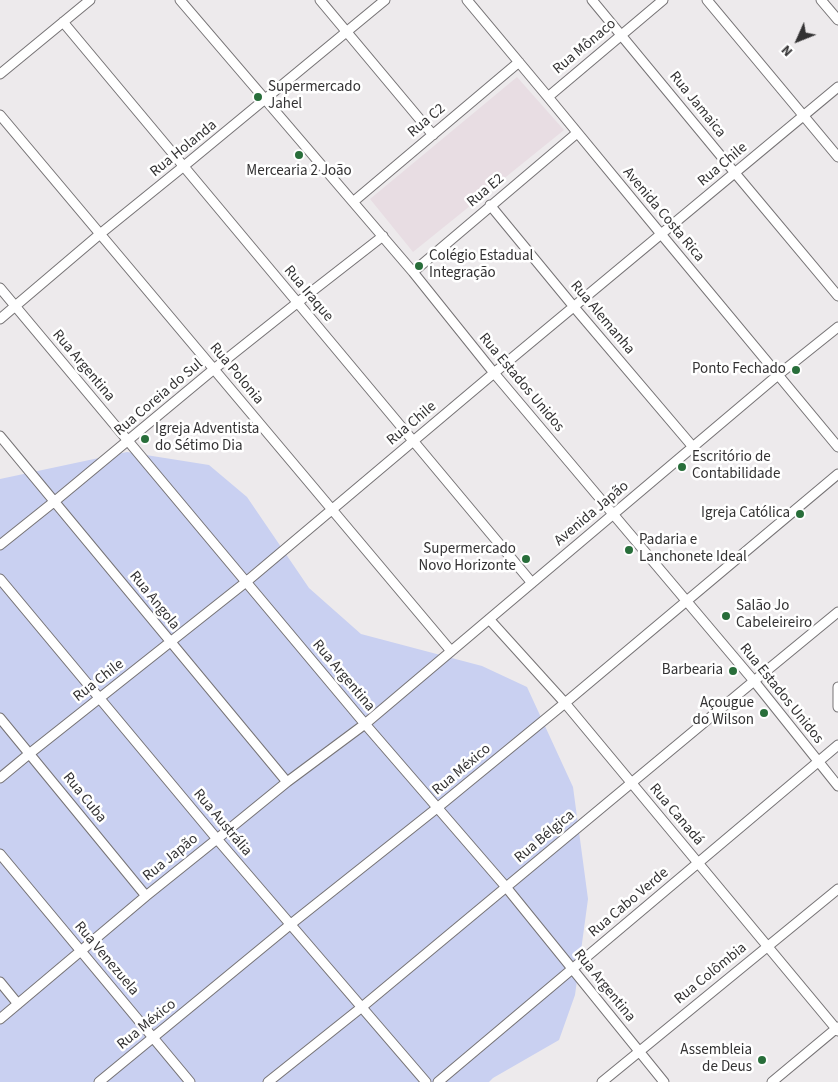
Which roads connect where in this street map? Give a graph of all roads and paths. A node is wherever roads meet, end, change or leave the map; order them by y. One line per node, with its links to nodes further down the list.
1 (90, 0): 11 (street)
2 (180, 0): 18 (street, Rua Estados Unidos)
3 (320, 0): 12 (street)
4 (385, 0): 12 (street, Rua Holanda)
5 (466, 0): 14 (street, Avenida Costa Rica)
6 (592, 0): 13 (street, Rua Jamaica)
7 (664, 0): 13 (street, Rua Mônaco)
8 (707, 0): 20 (street)
9 (821, 0): 10 (street)
10 (838, 20)
11 (63, 22): 15 (street); 24 (street, Rua Iraque)
12 (346, 31): 18 (street, Rua Holanda); 22 (street)
13 (622, 34): 17 (street, Rua Mônaco); 25 (street, Rua Jamaica)
14 (519, 62): 17 (street, Avenida Costa Rica); 22 (street, Rua C2)
15 (0, 74)
16 (838, 87): 20 (street, Rua Chile)
17 (548, 96): 21 (street, Avenida Costa Rica)
18 (266, 99): 24 (street, Rua Holanda); 26 (street, Rua Estados Unidos)
19 (0, 115): 28 (street, Rua Polonia)
20 (804, 115): 23 (street); 25 (street, Rua Chile)
21 (577, 133): 27 (street, Rua E2); 29 (street, Avenida Costa Rica)
22 (434, 134): 26 (street, Rua C2)
23 (838, 157)
24 (184, 166): 28 (street, Rua Holanda); 34 (street, Rua Iraque)
25 (734, 173): 29 (street, Rua Chile); 33 (street, Rua Jamaica)
26 (353, 202): 30 (street, Rua Estados Unidos)
27 (490, 205): 31 (street, Rua E2); 36 (street, Rua Alemanha)
28 (100, 234): 35 (street, Rua Holanda); 39 (street, Rua Polonia)
29 (660, 234): 36 (street, Rua Chile); 41 (street, Avenida Costa Rica)
30 (383, 236): 31 (street, Rua Estados Unidos); 34 (street, Rua Coreia do Sul)
31 (413, 272): 40 (street, Rua Estados Unidos)
32 (0, 288): 35 (street, Rua Argentina)
33 (838, 296)
34 (297, 302): 39 (street, Rua Coreia do Sul); 43 (street, Rua Iraque)
35 (16, 307): 37 (street, Rua Holanda); 44 (street, Rua Argentina)
36 (574, 307): 40 (street, Rua Chile); 45 (street, Rua Alemanha)
37 (0, 320)
38 (838, 327): 41 (street, Avenida Japão)
39 (214, 369): 44 (street, Rua Coreia do Sul); 49 (street, Rua Polonia)
40 (494, 373): 43 (street, Rua Chile); 50 (street, Rua Estados Unidos)
41 (778, 375): 45 (street, Avenida Japão); 46 (street, Avenida Costa Rica)
42 (0, 436): 48 (street, Rua Angola)
43 (414, 440): 49 (street, Rua Chile); 54 (street, Rua Iraque)
44 (128, 442): 48 (street, Rua Coreia do Sul); 53 (street, Rua Argentina)
45 (693, 447): 50 (street, Avenida Japão)
46 (838, 447)
47 (838, 474): 55 (street, Rua México)
48 (55, 501): 51 (street, Rua Coreia do Sul); 58 (street, Rua Angola)
49 (332, 510): 53 (street, Rua Chile); 59 (street, Rua Polonia)
50 (613, 515): 54 (street, Avenida Japão); 55 (street, Rua Estados Unidos)
51 (0, 545)
52 (0, 579): 62 (street, Rua Austrália)
53 (246, 582): 58 (street, Rua Chile); 66 (street, Rua Argentina)
54 (532, 583): 57 (street, Avenida Japão)
55 (686, 602): 60 (street, Rua Estados Unidos); 63 (street, Rua México)
56 (836, 617): 60 (street, Rua Bélgica)
57 (489, 619): 59 (street, Avenida Japão); 63 (street, Rua Canadá)
58 (170, 642): 62 (street, Rua Chile); 71 (street, Rua Angola)
59 (451, 651): 66 (street, Avenida Japão)
60 (754, 681): 69 (street, Rua Estados Unidos); 72 (street, Rua Bélgica)
61 (838, 687): 64 (street)
62 (99, 698): 68 (street, Rua Chile); 75 (street, Rua Austrália)
63 (565, 703): 72 (street, Rua Canadá); 74 (street, Rua México)
64 (838, 707)
65 (0, 718): 68 (street, Rua Cuba)
66 (365, 724): 71 (street, Rua Japão); 74 (street, Rua Argentina)
67 (838, 745): 69 (street, Rua Cabo Verde)
68 (29, 754): 70 (street, Rua Chile); 80 (street, Rua Cuba)
69 (818, 762): 73 (street, Rua Estados Unidos); 77 (street, Rua Cabo Verde)
70 (0, 778)
71 (287, 782): 75 (street, Rua Japão)
72 (631, 783): 77 (street, Rua Canadá); 78 (street, Rua Bélgica)
73 (838, 786)
74 (438, 808): 78 (street, Rua Argentina); 81 (street, Rua México)
75 (216, 839): 80 (street, Rua Japão); 81 (street, Rua Austrália)
76 (0, 854): 83 (street, Rua Venezuela)
77 (698, 863): 82 (street, Rua Canadá); 84 (street, Rua Cabo Verde)
78 (506, 887): 84 (street, Rua Argentina); 87 (street, Rua Bélgica)
79 (838, 889): 82 (street, Rua Colômbia)
80 (146, 896): 83 (street, Rua Japão)
81 (291, 924): 87 (street, Rua Austrália); 90 (street, Rua México)
82 (766, 946): 89 (street, Rua Canadá); 91 (street, Rua Colômbia)
83 (82, 951): 86 (street, Rua Japão); 90 (street, Rua Venezuela)
84 (572, 968): 91 (street, Rua Argentina); 96 (street, Rua Cabo Verde)
85 (0, 982): 86 (street)
86 (18, 1004): 88 (street, Rua Japão)
87 (362, 1007): 94 (street, Rua Bélgica); 95 (street, Rua Austrália)
88 (0, 1019)
89 (837, 1029): 99 (street)
90 (153, 1037): 92 (street, Rua México); 93 (street, Rua Venezuela)
91 (638, 1051): 97 (street, Rua Colômbia); 98 (street, Rua Argentina)
92 (99, 1082)
93 (190, 1082)
94 (268, 1082)
95 (426, 1082)
96 (438, 1082)
97 (602, 1082)
98 (664, 1082)
99 (772, 1082)

